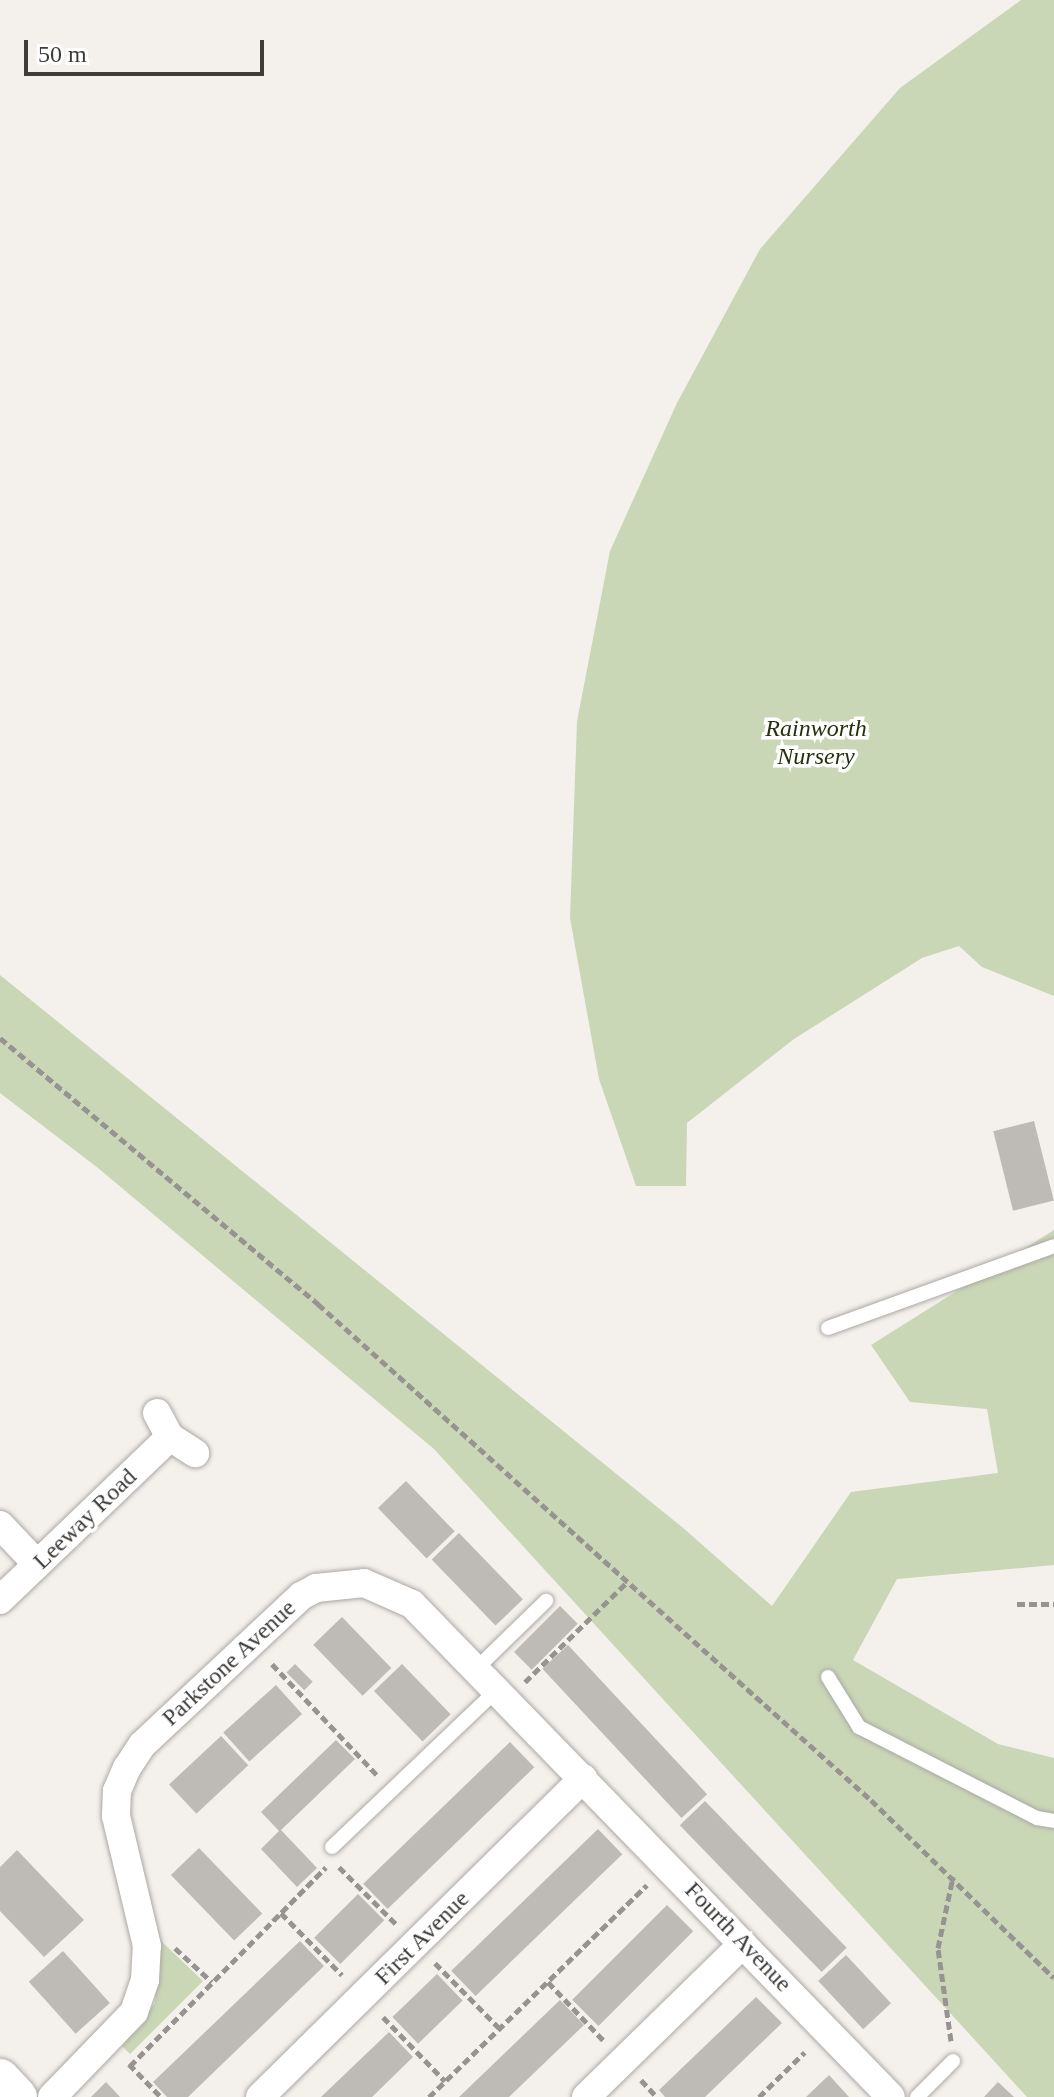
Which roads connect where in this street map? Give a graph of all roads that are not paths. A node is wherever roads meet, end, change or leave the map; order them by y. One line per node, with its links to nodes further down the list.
1 (1054, 1246): 2 (lane)
2 (828, 1328)
3 (195, 1453): 5 (street, Leeway Road)
4 (0, 1525): 5 (street)
5 (37, 1564): 6 (street, Leeway Road)
6 (0, 1600)
7 (546, 1601): 8 (lane)
8 (476, 1669): 10 (street, Parkstone Avenue); 18 (street, Parkstone Avenue)
9 (828, 1677): 12 (lane)
10 (502, 1695): 11 (street, Fourth Avenue); 13 (lane)
11 (583, 1778): 14 (street, Fourth Avenue); 19 (street, First Avenue)
12 (1054, 1821)
13 (332, 1847)
14 (743, 1944): 20 (street); 21 (street, Fourth Avenue)
15 (953, 2061): 22 (lane)
16 (0, 2079): 17 (main road)
17 (17, 2097)
18 (52, 2097)
19 (260, 2097)
20 (586, 2097)
21 (891, 2097)
22 (917, 2097)

